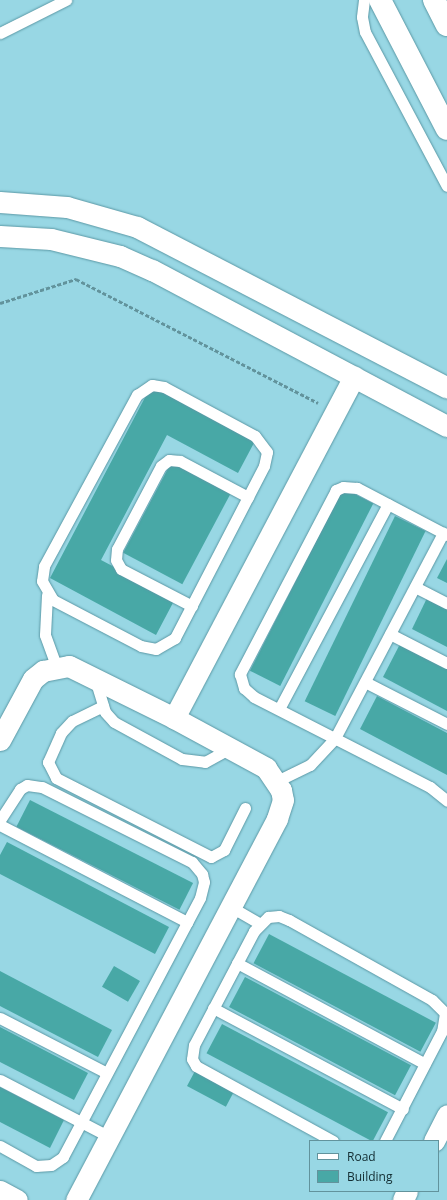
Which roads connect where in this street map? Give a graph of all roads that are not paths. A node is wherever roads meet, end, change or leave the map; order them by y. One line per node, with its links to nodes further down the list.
1 (66, 0): 6 (lane)
2 (364, 0): 8 (lane)
3 (380, 0): 7 (street)
4 (434, 0): 5 (street)
5 (447, 26)
6 (0, 33)
7 (447, 129)
8 (447, 186)
9 (0, 202): 12 (street)
10 (0, 236): 11 (street)
11 (354, 377): 13 (street); 28 (street)
12 (447, 388)
13 (447, 426)
14 (248, 497): 18 (lane); 20 (lane); 20 (lane)
15 (388, 504): 16 (lane); 27 (lane); 27 (lane)
16 (445, 534): 17 (lane)
17 (415, 587): 19 (lane); 21 (lane)
18 (47, 595): 20 (lane); 23 (lane)
19 (447, 603)
20 (192, 606)
21 (390, 634): 22 (lane); 25 (lane)
22 (447, 663)
23 (56, 666): 24 (street); 31 (street)
24 (95, 676): 26 (lane); 28 (street)
25 (365, 682): 29 (lane); 30 (lane)
26 (103, 706): 32 (lane); 35 (lane)
27 (279, 709): 30 (lane)
28 (174, 718): 32 (street)
29 (447, 724)
30 (335, 738): 33 (lane); 34 (lane)
31 (0, 740)
32 (230, 748): 33 (street)
33 (277, 781): 38 (street)
34 (447, 802)
35 (245, 808)
36 (0, 820): 39 (lane)
37 (0, 824): 39 (lane)
38 (230, 907): 40 (lane); 50 (street)
39 (187, 922): 45 (lane)
40 (259, 923): 41 (lane); 44 (lane)
41 (237, 962): 42 (lane); 44 (lane)
42 (213, 1008): 47 (lane); 51 (lane)
43 (0, 1018): 45 (lane)
44 (425, 1064): 47 (lane)
45 (107, 1073): 49 (lane)
46 (0, 1080): 49 (lane)
47 (402, 1109): 52 (lane)
48 (447, 1115): 53 (street)
49 (82, 1122): 50 (lane); 54 (lane)
50 (110, 1136): 57 (street)
51 (331, 1140)
52 (386, 1140)
53 (434, 1140)
54 (0, 1146)
55 (0, 1191): 56 (street)
56 (17, 1200)
57 (76, 1200)

